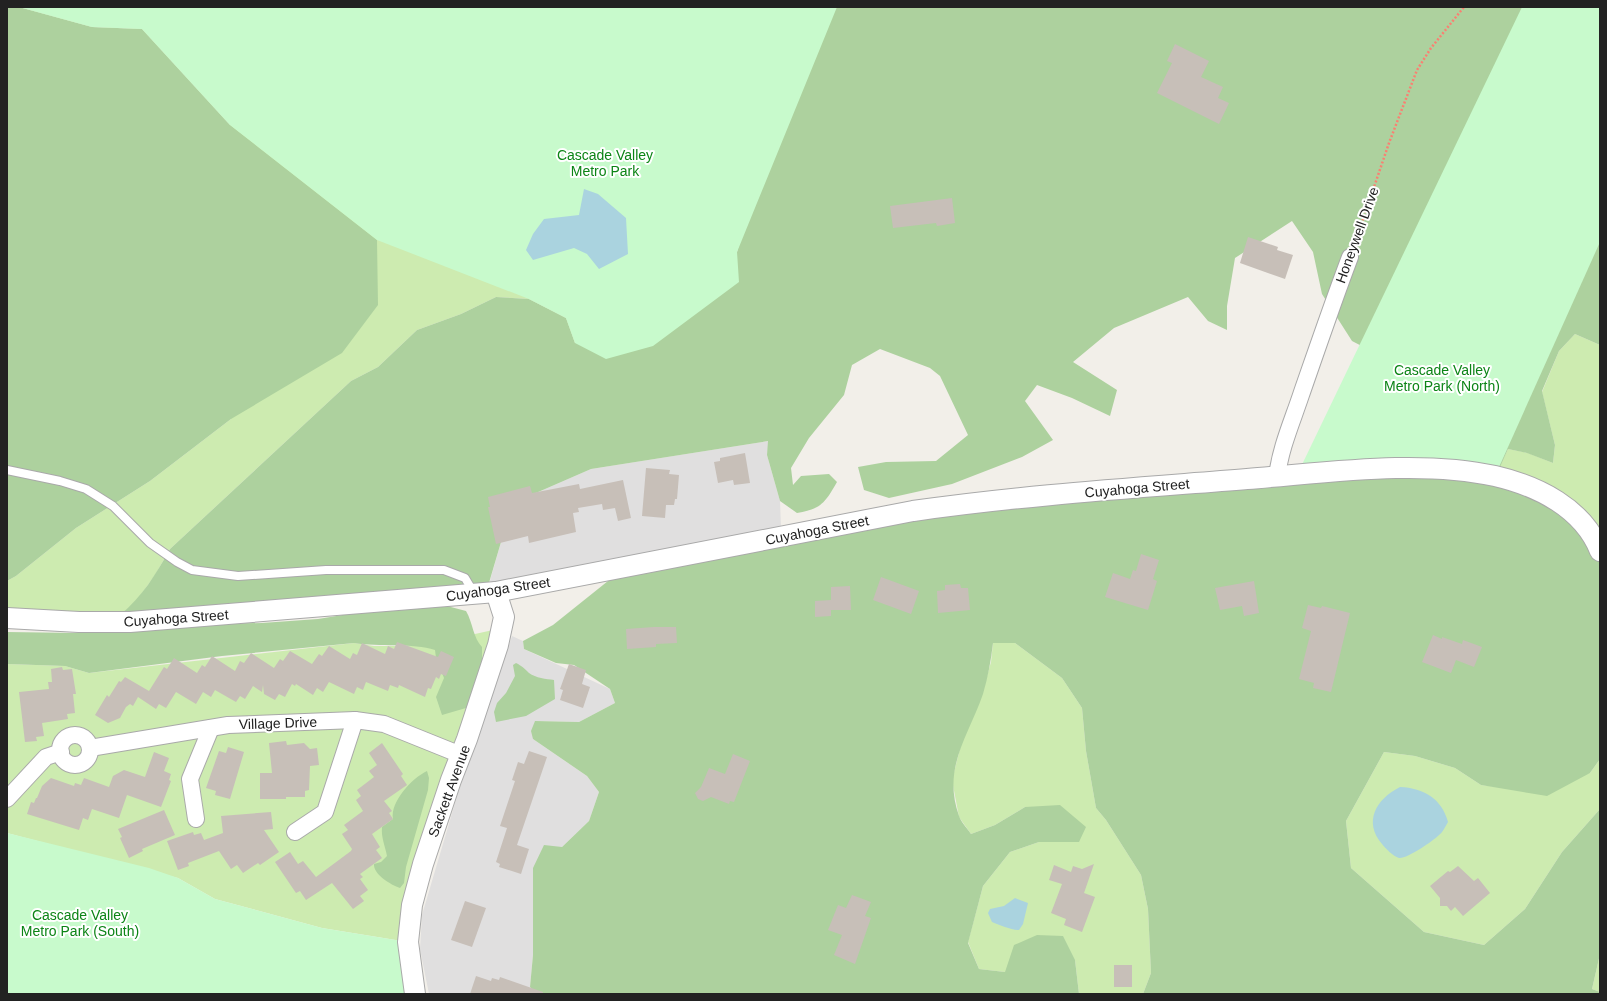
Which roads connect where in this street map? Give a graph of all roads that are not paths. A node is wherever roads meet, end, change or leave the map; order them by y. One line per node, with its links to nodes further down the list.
1 (1350, 257): 3 (street, Honeywell Drive)
2 (7, 470): 6 (lane)
3 (1277, 477): 4 (street, Cuyahoga Street); 5 (street, Cuyahoga Street)
4 (1600, 551)
5 (496, 592): 6 (street, Cuyahoga Street); 12 (street, Sackett Avenue)
6 (474, 594): 7 (street, Cuyahoga Street)
7 (7, 618)
8 (355, 720): 9 (street, Village Drive); 12 (street, Village Drive); 15 (street)
9 (210, 728): 10 (street, Village Drive); 14 (street)
10 (90, 748): 11 (street); 11 (street)
11 (60, 752): 13 (street)
12 (461, 755): 16 (street, Sackett Avenue)
13 (7, 799)
14 (196, 819)
15 (295, 832)
16 (415, 994)

